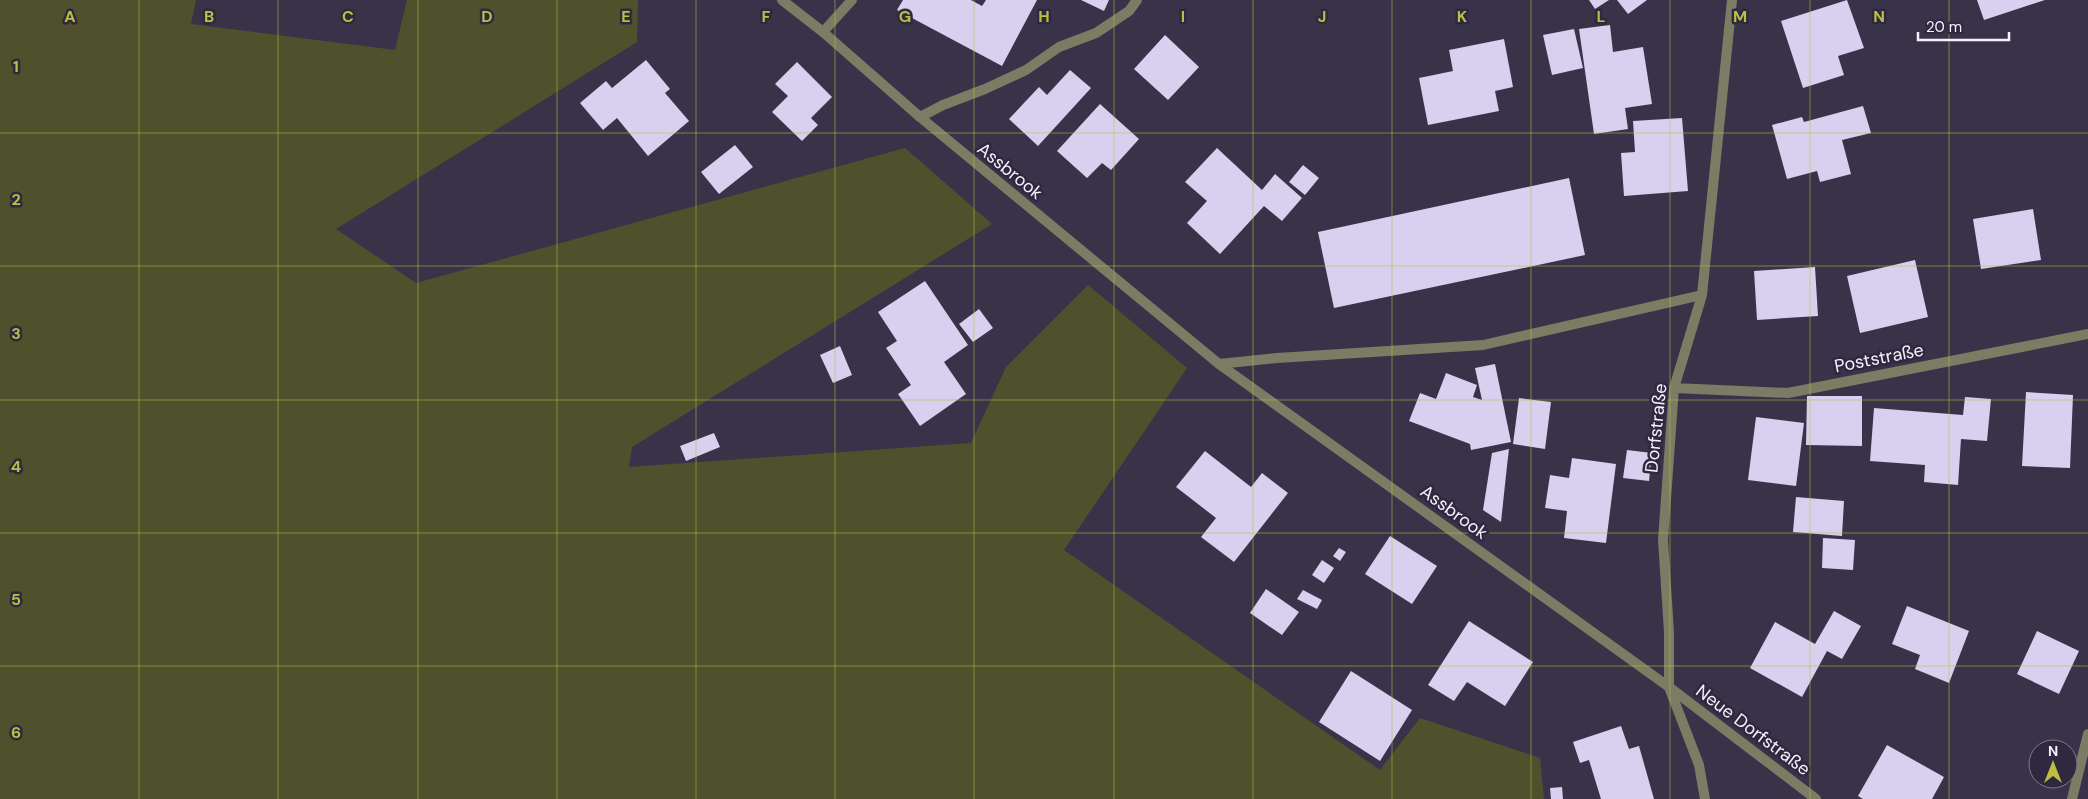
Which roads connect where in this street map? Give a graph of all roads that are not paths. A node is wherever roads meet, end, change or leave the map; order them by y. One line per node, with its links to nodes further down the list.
1 (782, 0): 5 (street, Assbrook)
2 (852, 0): 5 (street)
3 (1137, 0): 6 (street)
4 (1732, 0): 7 (street, Dorfstraße)
5 (823, 32): 6 (street, Assbrook)
6 (920, 117): 9 (street, Assbrook)
7 (1702, 295): 9 (street); 10 (street, Dorfstraße)
8 (2088, 334): 10 (street, Poststraße)
9 (1219, 364): 11 (street, Assbrook)
10 (1674, 388): 11 (street, Dorfstraße)
11 (1669, 687): 13 (street, Dorfstraße); 14 (street, Neue Dorfstraße)
12 (2088, 734): 15 (street)
13 (1705, 799)
14 (1816, 799)
15 (2072, 799)

